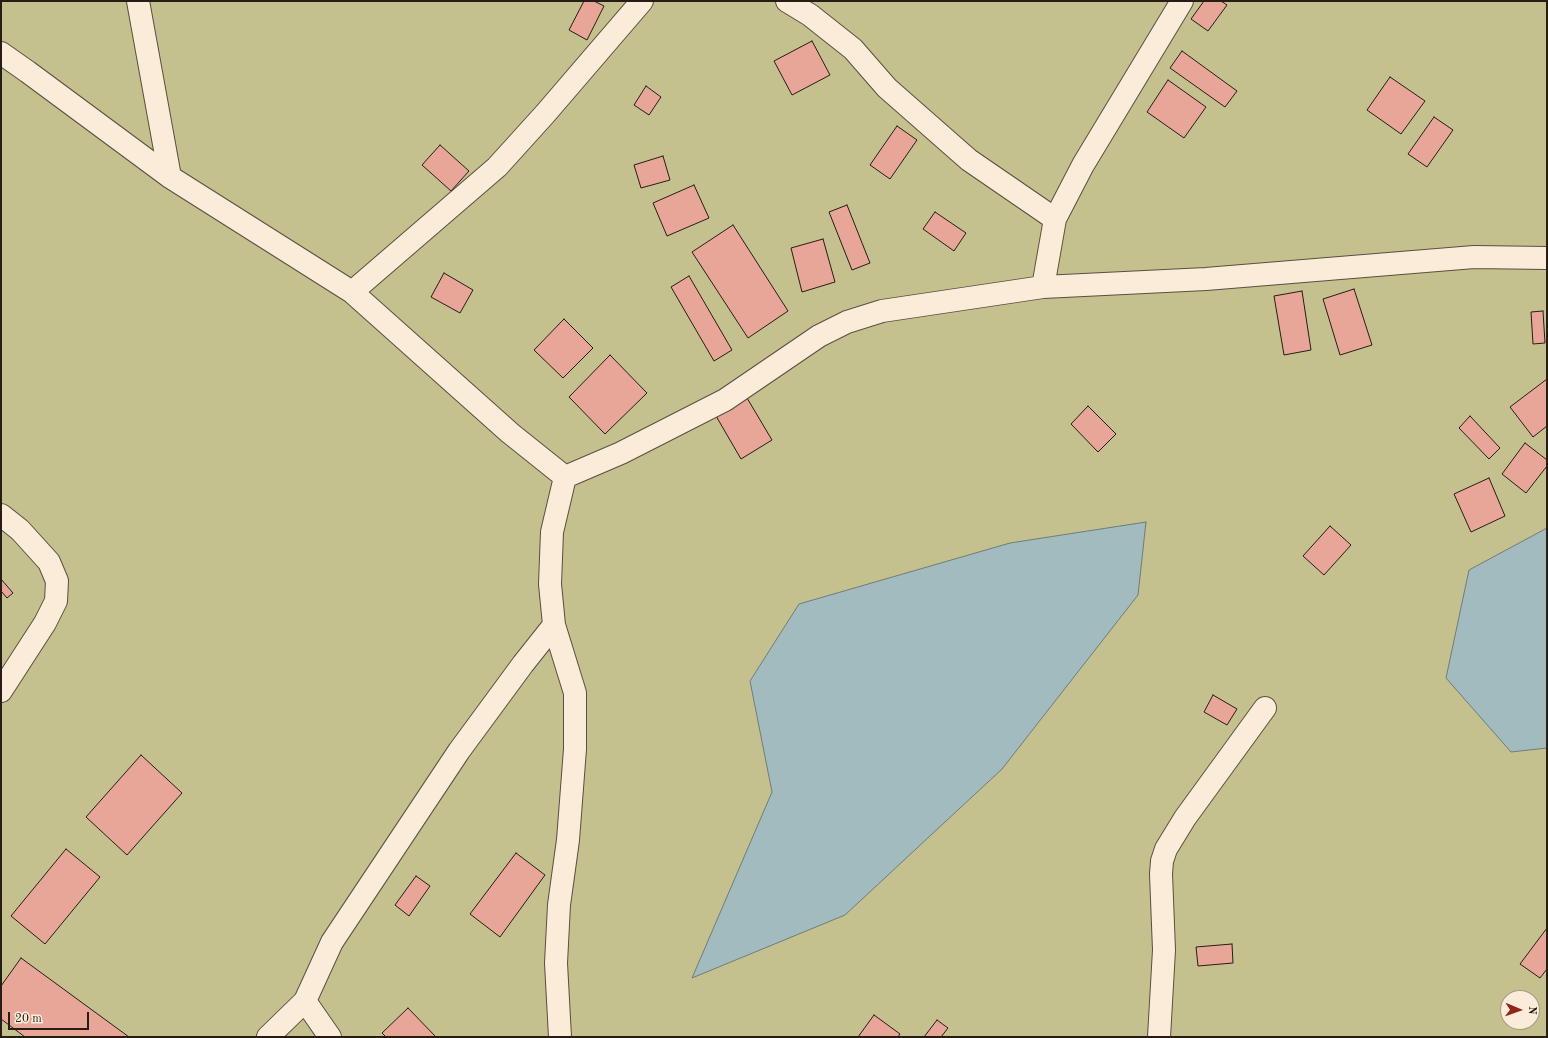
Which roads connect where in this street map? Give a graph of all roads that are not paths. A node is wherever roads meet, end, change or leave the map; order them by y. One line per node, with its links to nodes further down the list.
1 (138, 1): 6 (street)
2 (642, 1): 10 (street)
3 (787, 1): 7 (street)
4 (1182, 1): 7 (street)
5 (1, 53): 6 (street)
6 (170, 177): 10 (street)
7 (1054, 219): 9 (street)
8 (1547, 258): 9 (street)
9 (1043, 286): 11 (street)
10 (352, 292): 11 (street)
11 (565, 477): 13 (street)
12 (1, 515): 14 (street)
13 (554, 625): 16 (street); 19 (street)
14 (1, 691)
15 (1265, 708): 20 (street)
16 (305, 1001): 17 (street); 18 (street)
17 (268, 1037)
18 (330, 1037)
19 (560, 1037)
20 (1159, 1037)

